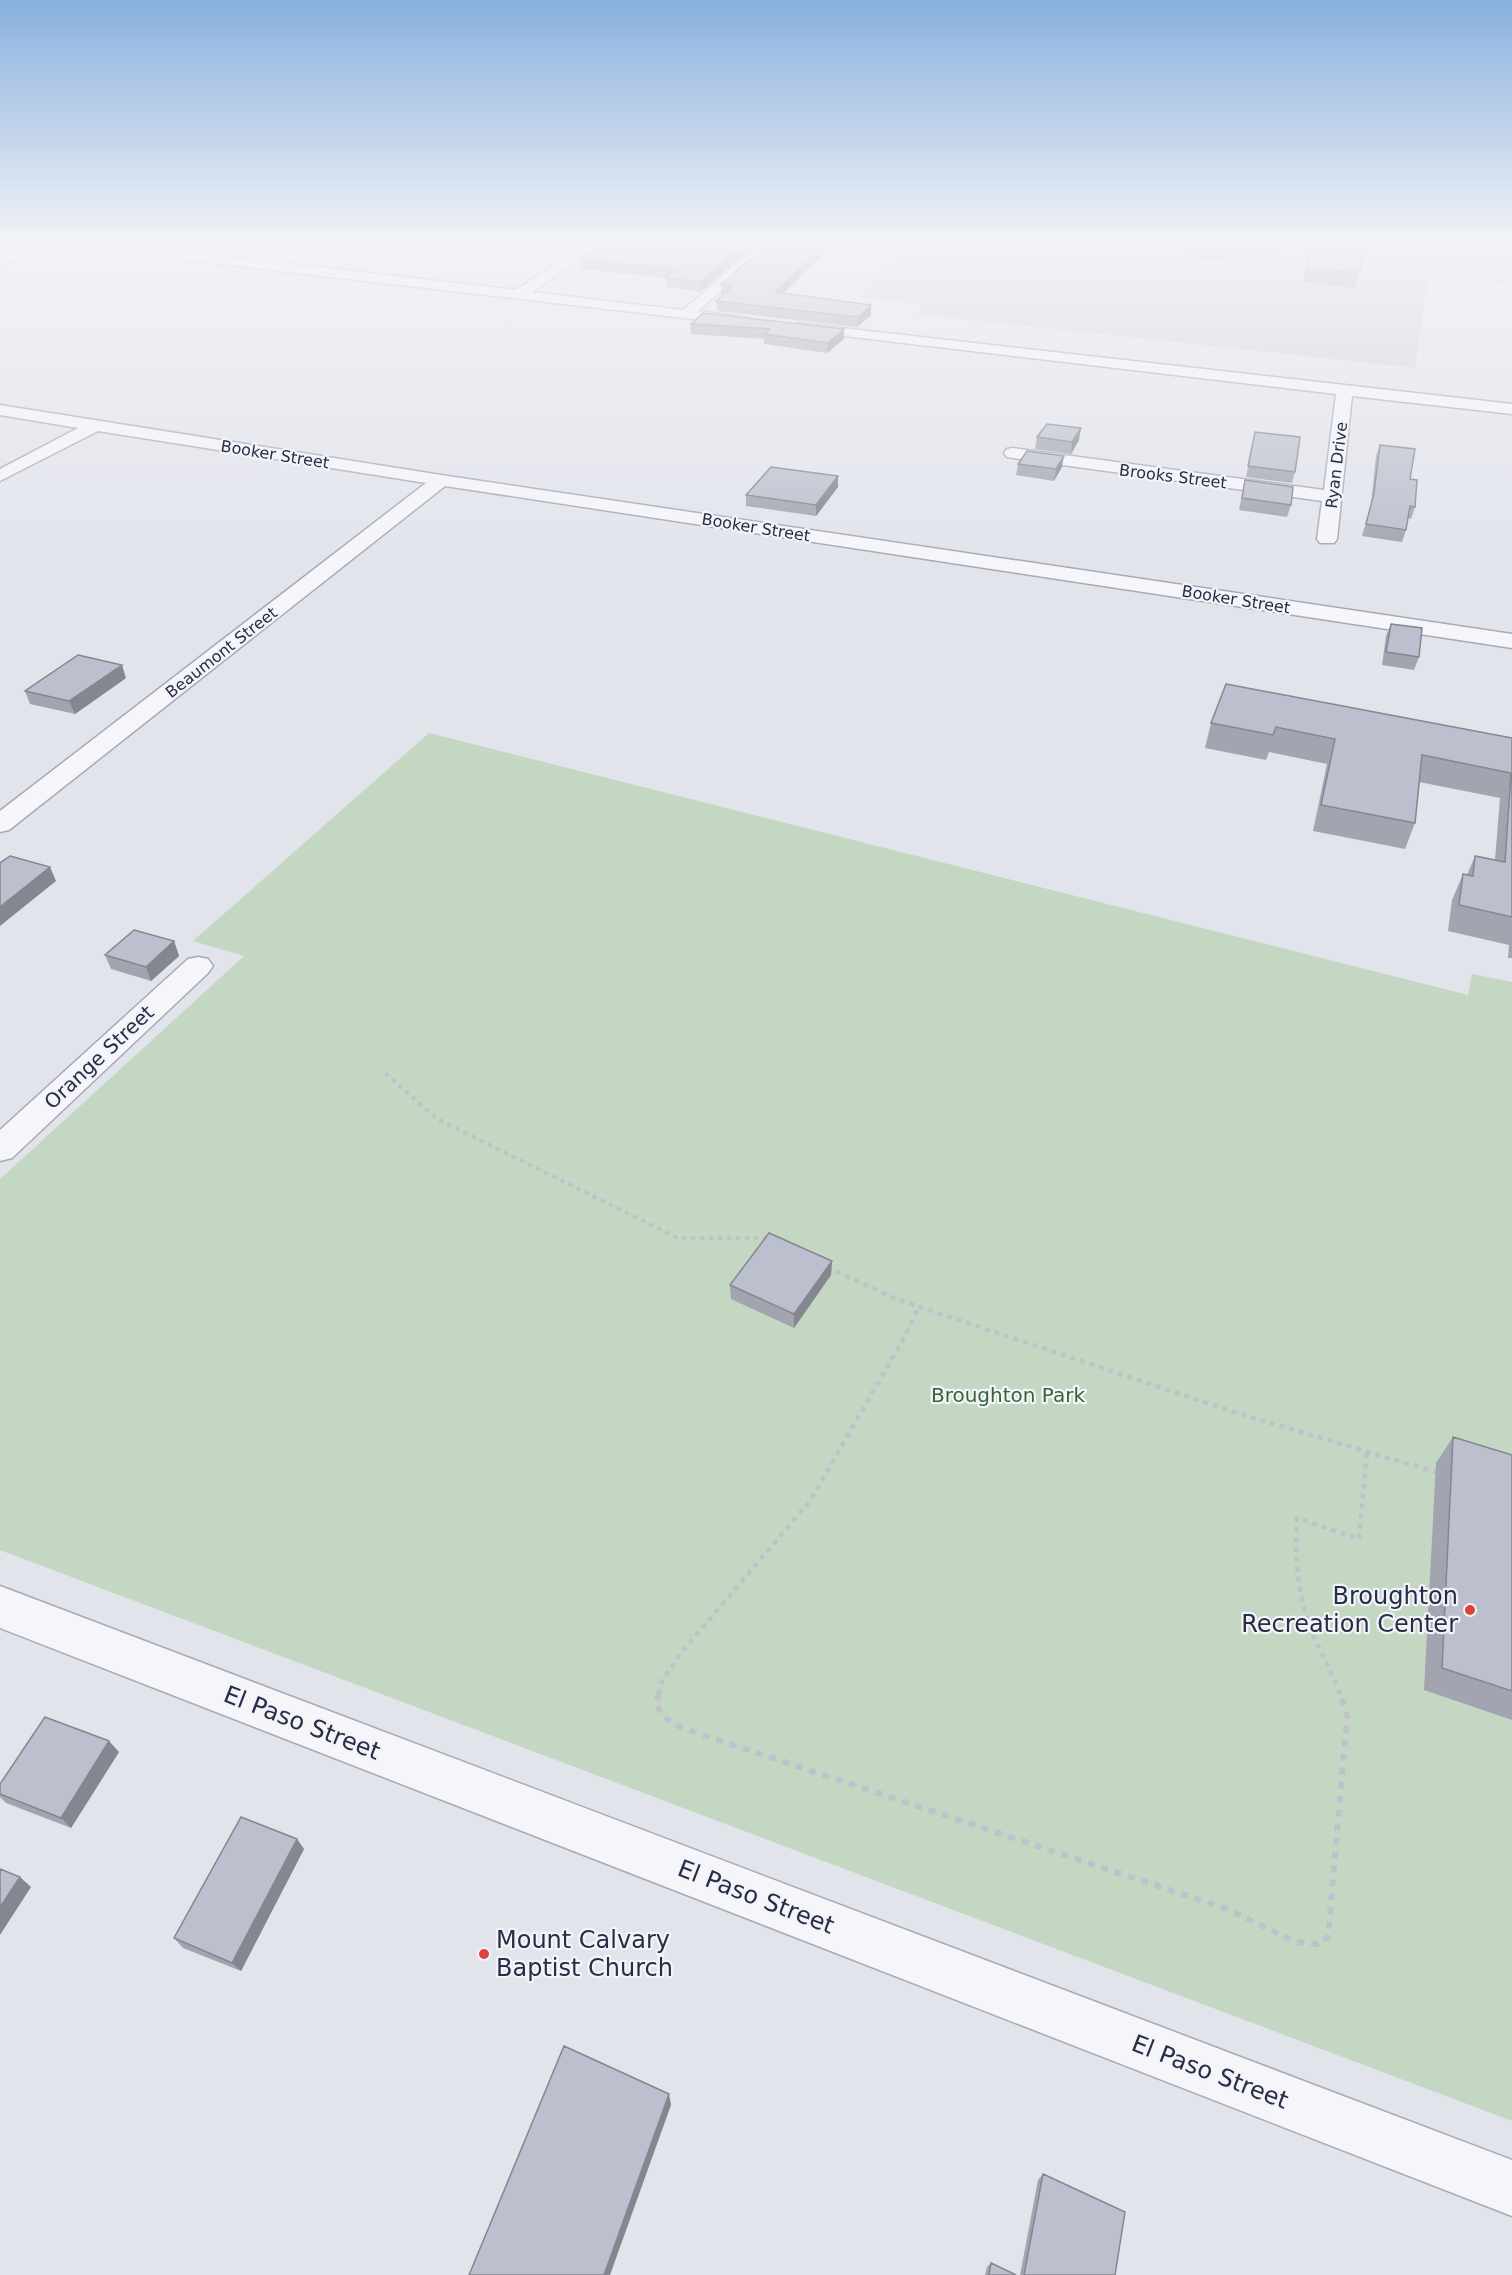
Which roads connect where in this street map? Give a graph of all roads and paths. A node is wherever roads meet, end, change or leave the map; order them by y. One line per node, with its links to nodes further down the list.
1 (989, 349): 2 (street)
2 (1346, 390): 3 (street); 9 (street, Ryan Drive)
3 (1512, 409)
4 (0, 410): 5 (street, Booker Street)
5 (96, 425): 7 (street); 8 (street, Booker Street)
6 (1014, 453): 9 (street, Brooks Street)
7 (0, 476)
8 (441, 480): 11 (street, Booker Street); 12 (street, Beaumont Street)
9 (1332, 497): 10 (street, Ryan Drive)
10 (1327, 539)
11 (1512, 641)
12 (0, 824)
13 (198, 966): 15 (street, Orange Street)
14 (385, 1073): 16 (path)
15 (0, 1149)
16 (774, 1243)
17 (825, 1266): 18 (path)
18 (919, 1306): 19 (path); 19 (path)
19 (1367, 1451): 20 (path)
20 (1445, 1474)
21 (0, 1607): 22 (street, El Paso Street)
22 (1512, 2188)

